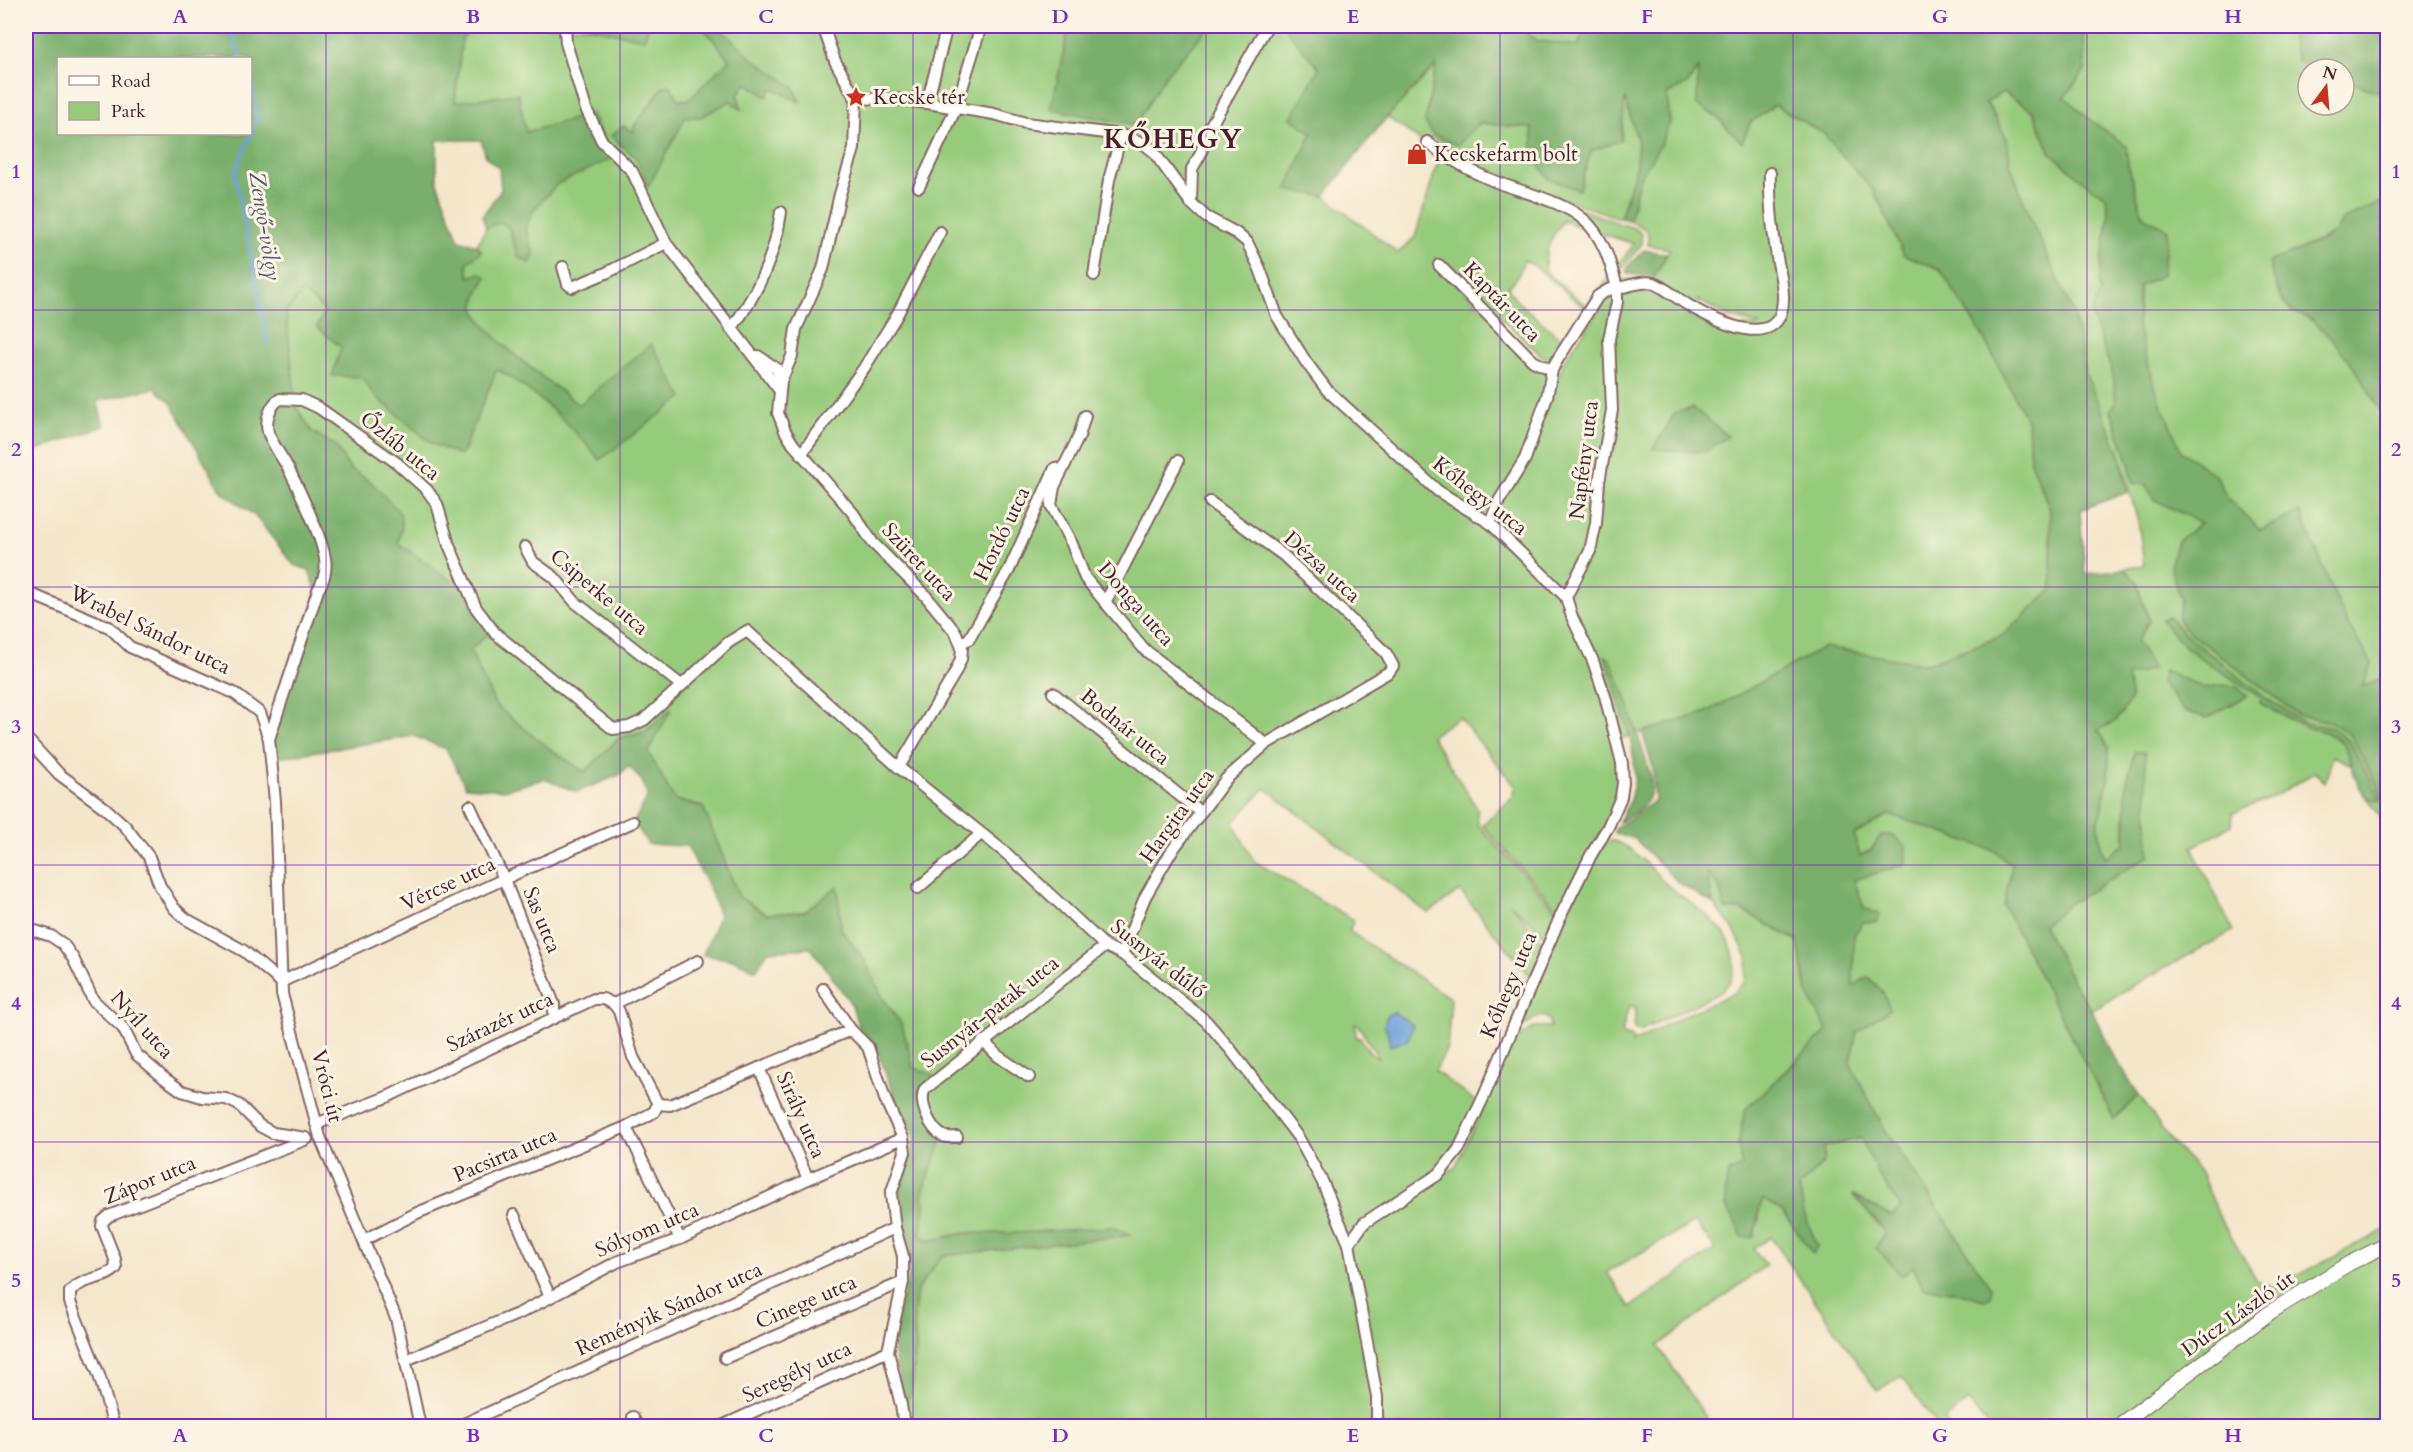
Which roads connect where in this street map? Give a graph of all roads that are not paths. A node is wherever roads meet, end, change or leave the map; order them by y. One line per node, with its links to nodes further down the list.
1 (565, 26): 16 (street)
2 (823, 26): 6 (street)
3 (946, 26): 7 (street)
4 (981, 26): 8 (street)
5 (1267, 26): 13 (street)
6 (856, 99): 7 (street, Kőhegy utca); 23 (street, Szüret utca)
7 (927, 103): 8 (street, Kőhegy utca)
8 (956, 108): 9 (street, Kőhegy utca); 12 (street)
9 (1120, 135): 13 (street, Kőhegy utca); 19 (street)
10 (1427, 142): 20 (street)
11 (1770, 173): 20 (street)
12 (920, 187)
13 (1191, 203): 30 (street, Kőhegy utca)
14 (781, 212): 21 (street)
15 (940, 232): 25 (street)
16 (666, 243): 18 (street); 21 (street)
17 (1439, 265): 22 (street, Kaptár utca)
18 (563, 267)
19 (1094, 275)
20 (1617, 288): 22 (street); 33 (street, Napfény utca)
21 (731, 329): 23 (street)
22 (1552, 370): 30 (street)
23 (781, 386): 25 (street, Szüret utca)
24 (1085, 416): 28 (street)
25 (802, 453): 36 (street, Szüret utca)
26 (1178, 461): 34 (street)
27 (1054, 468): 28 (street, Hordó utca)
28 (1051, 486): 34 (street, Donga utca); 36 (street, Hordó utca)
29 (1210, 502): 37 (street, Dézsa utca)
30 (1490, 523): 33 (street, Kőhegy utca)
31 (525, 547): 38 (street, Csiperke utca)
32 (26, 592): 41 (street, Wrabel Sándor utca)
33 (1566, 597): 74 (street, Kőhegy utca)
34 (1105, 603): 42 (street, Donga utca)
35 (747, 630): 38 (street, Őzláb utca); 43 (street, Susnyár dűlő)
36 (961, 643): 43 (street)
37 (1389, 672): 42 (street, Hargita utca)
38 (681, 685): 41 (street, Őzláb utca)
39 (1053, 693): 45 (street, Bodnár utca)
40 (26, 738): 54 (street)
41 (269, 740): 54 (street, Vróci út)
42 (1266, 744): 45 (street, Hargita utca)
43 (899, 767): 47 (street, Susnyár dűlő)
44 (470, 806): 48 (street, Sas utca)
45 (1200, 812): 52 (street, Hargita utca)
46 (633, 822): 48 (street, Vércse utca)
47 (981, 834): 49 (street); 51 (street, Susnyár dűlő)
48 (504, 879): 54 (street, Vércse utca); 57 (street, Sas utca)
49 (918, 888)
50 (26, 928): 67 (street, Nyíl utca)
51 (1105, 946): 52 (street, Susnyár dűlő); 59 (street, Susnyár-patak utca)
52 (1122, 954): 74 (street, Susnyár dűlő)
53 (698, 961): 56 (street, Szárazér utca)
54 (281, 982): 63 (street, Vróci út)
55 (822, 989): 58 (street)
56 (614, 1004): 57 (street, Szárazér utca); 62 (street)
57 (554, 1018): 63 (street, Szárazér utca)
58 (851, 1030): 60 (street); 68 (street)
59 (983, 1041): 61 (street); 66 (street, Susnyár-patak utca)
60 (759, 1068): 62 (street); 69 (street, Sirály utca)
61 (1029, 1077)
62 (658, 1104): 64 (street, Pacsirta utca)
63 (316, 1124): 65 (street, Vróci út)
64 (626, 1127): 72 (street); 73 (street, Pacsirta utca)
65 (320, 1137): 67 (street, Nyíl utca); 73 (street, Vróci út)
66 (957, 1137)
67 (307, 1138): 82 (street, Zápor utca)
68 (903, 1138): 69 (street, Sólyom utca); 71 (street)
69 (808, 1179): 72 (street, Sólyom utca)
70 (514, 1215): 77 (street)
71 (896, 1228): 76 (street); 84 (street, Reményik Sándor utca)
72 (680, 1239): 77 (street, Sólyom utca)
73 (364, 1240): 80 (street, Vróci út)
74 (1349, 1244): 87 (street, Susnyár dűlő)
75 (2388, 1244): 88 (street, Dúcz László út)
76 (903, 1282): 78 (street); 79 (street, Cinege utca)
77 (550, 1297): 80 (street, Sólyom utca)
78 (888, 1351): 81 (street, Seregély utca); 86 (street)
79 (725, 1358)
80 (406, 1360): 83 (street, Vróci út)
81 (735, 1425): 85 (street, Seregély utca)
82 (114, 1426)
83 (420, 1426)
84 (459, 1426)
85 (722, 1426)
86 (904, 1426)
87 (1377, 1426)
88 (2118, 1426)

